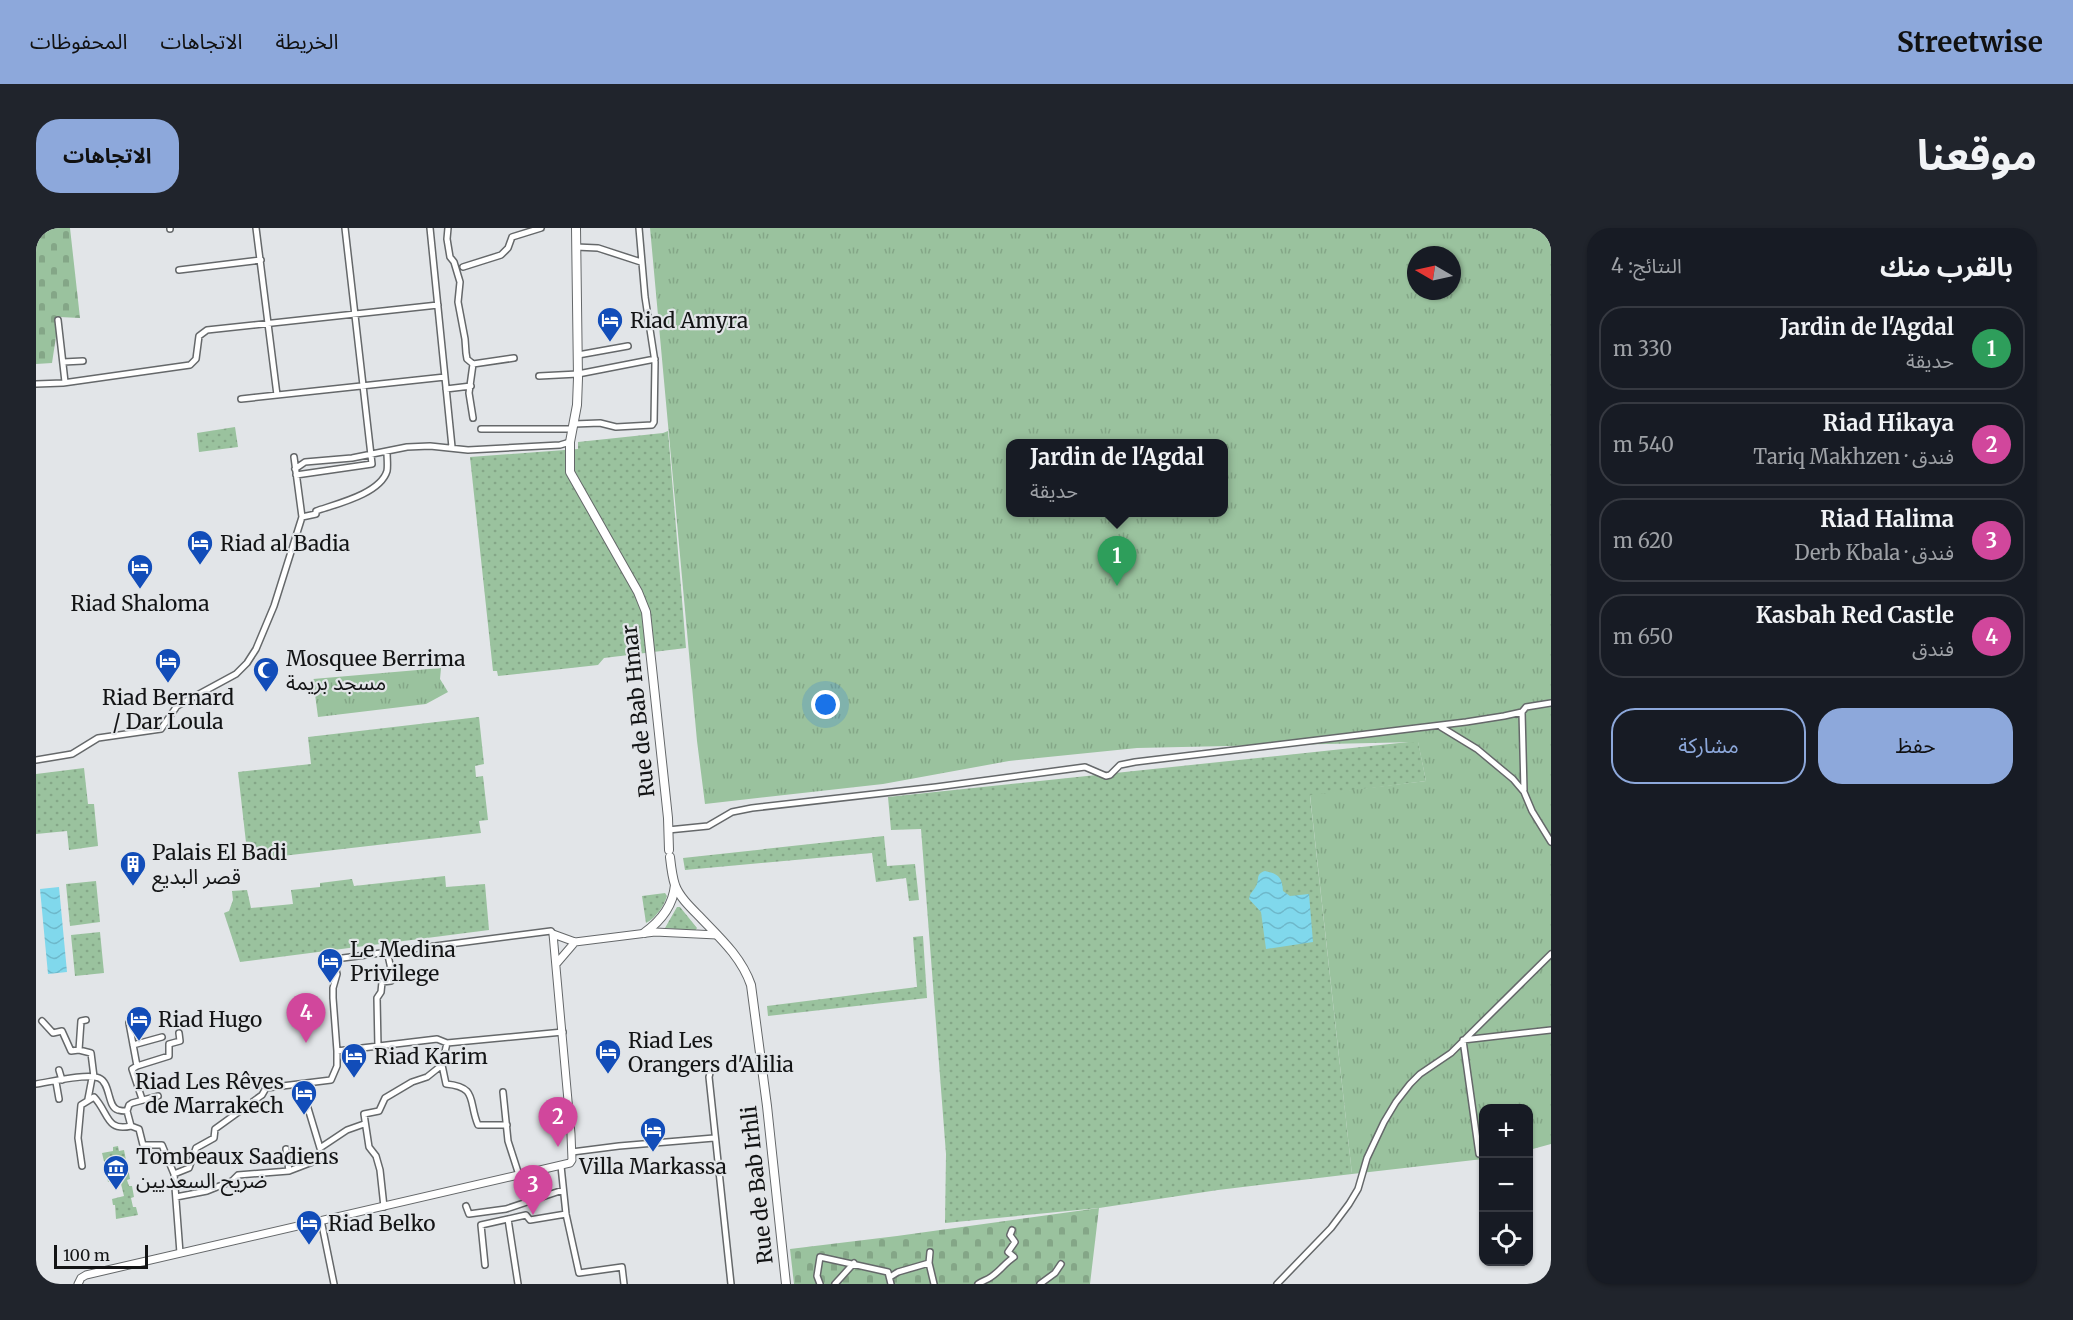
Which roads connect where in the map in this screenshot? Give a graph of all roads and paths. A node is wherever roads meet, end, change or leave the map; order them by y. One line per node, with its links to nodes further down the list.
1 (256, 228): 9 (street)
2 (345, 228): 14 (street)
3 (430, 228): 13 (street)
4 (448, 228): 23 (street)
5 (541, 228): 11 (street)
6 (576, 228): 8 (main road, Rue de Bab Hmar)
7 (639, 228): 10 (street)
8 (576, 247): 10 (street); 18 (main road, Rue de Bab Hmar)
9 (261, 260): 12 (street); 16 (street)
10 (641, 262): 20 (street)
11 (463, 267)
12 (179, 270)
13 (438, 305): 14 (street); 26 (street)
14 (354, 314): 16 (street); 29 (street)
15 (58, 320): 21 (street)
16 (268, 323): 27 (street); 32 (street)
17 (628, 346): 18 (street)
18 (578, 355): 24 (main road, Rue de Bab Hmar)
19 (514, 358): 23 (street)
20 (655, 358): 24 (street); 35 (street)
21 (63, 362): 22 (street); 27 (street)
22 (83, 362)
23 (473, 364): 30 (street)
24 (578, 374): 25 (street); 35 (main road, Rue de Bab Hmar)
25 (539, 376)
26 (445, 377): 29 (street); 31 (street)
27 (65, 382): 28 (street)
28 (36, 384)
29 (362, 386): 32 (street); 40 (street)
30 (471, 386): 31 (street); 34 (street)
31 (446, 389): 38 (street)
32 (277, 395): 33 (street)
33 (241, 399)
34 (473, 418)
35 (573, 426): 36 (street); 37 (main road, Rue de Bab Hmar)
36 (482, 429)
37 (570, 442): 38 (street); 49 (main road, Rue de Bab Hmar)
38 (452, 447): 39 (street)
39 (387, 452): 40 (street); 43 (street)
40 (370, 455): 42 (street); 42 (street)
41 (294, 457): 42 (street)
42 (296, 472): 43 (street)
43 (302, 517): 47 (street)
44 (1551, 703): 45 (street)
45 (1521, 712): 46 (street); 48 (street)
46 (1440, 726): 48 (street); 49 (street)
47 (36, 760)
48 (1524, 792): 50 (street)
49 (668, 830): 51 (main road, Rue de Bab Hmar)
50 (1551, 842)
51 (670, 853): 52 (main road, Rue de Bab Irhli)
52 (675, 885): 53 (main road); 55 (main road, Rue de Bab Irhli)
53 (645, 933): 55 (street); 56 (street)
54 (553, 934): 56 (street); 57 (street); 59 (street)
55 (717, 935): 122 (main road, Rue de Bab Irhli)
56 (575, 942): 59 (street)
57 (387, 951): 70 (street); 72 (street)
58 (1551, 954): 67 (street)
59 (557, 963): 64 (street)
60 (86, 1020): 71 (street)
61 (42, 1021): 71 (street)
62 (129, 1023): 69 (street)
63 (1551, 1030): 67 (street)
64 (563, 1032): 68 (street); 92 (street)
65 (179, 1033): 74 (street)
66 (162, 1036): 69 (street)
67 (1463, 1040): 93 (street); 129 (street)
68 (447, 1044): 70 (street); 73 (street)
69 (133, 1045): 74 (street)
70 (378, 1047): 72 (street)
71 (79, 1050): 77 (street)
72 (337, 1052): 80 (street)
73 (442, 1065): 87 (street); 88 (street)
74 (136, 1066): 85 (street)
75 (59, 1070): 78 (street)
76 (710, 1073): 90 (street)
77 (95, 1078): 78 (street); 84 (street); 86 (street)
78 (59, 1081): 79 (street); 83 (street)
79 (36, 1084)
80 (301, 1084): 87 (street); 98 (street)
81 (503, 1092): 88 (street)
82 (158, 1096): 85 (street)
83 (59, 1099)
84 (88, 1099): 89 (street); 95 (street)
85 (142, 1099): 86 (street)
86 (128, 1108): 89 (street)
87 (364, 1124): 103 (street)
88 (507, 1125): 99 (street)
89 (131, 1126): 98 (street)
90 (714, 1138): 92 (street); 121 (street)
91 (286, 1149): 97 (street)
92 (572, 1152): 96 (street)
93 (1479, 1154)
94 (323, 1158): 97 (street)
95 (82, 1166)
96 (561, 1166): 99 (street); 100 (street)
97 (289, 1171): 101 (street)
98 (174, 1174): 101 (street)
99 (519, 1175): 103 (street)
100 (563, 1190): 102 (street); 104 (street)
101 (176, 1197): 109 (street)
102 (466, 1206)
103 (384, 1207): 106 (street)
104 (566, 1214): 105 (street); 120 (street)
105 (508, 1219): 113 (street); 119 (street)
106 (321, 1220): 109 (street); 118 (street)
107 (1012, 1230): 127 (street)
108 (930, 1252): 111 (street)
109 (180, 1253): 117 (street)
110 (854, 1263): 114 (street); 123 (street); 124 (street)
111 (929, 1263): 114 (street); 126 (street)
112 (1061, 1264): 128 (street)
113 (485, 1265)
114 (890, 1277): 125 (street)
115 (36, 1281): 116 (street)
116 (42, 1284)
117 (78, 1284)
118 (334, 1284)
119 (518, 1284)
120 (624, 1284)
121 (731, 1284)
122 (786, 1284)
123 (820, 1284)
124 (835, 1284)
125 (891, 1284)
126 (934, 1284)
127 (978, 1284)
128 (1040, 1284)
129 (1277, 1284)

